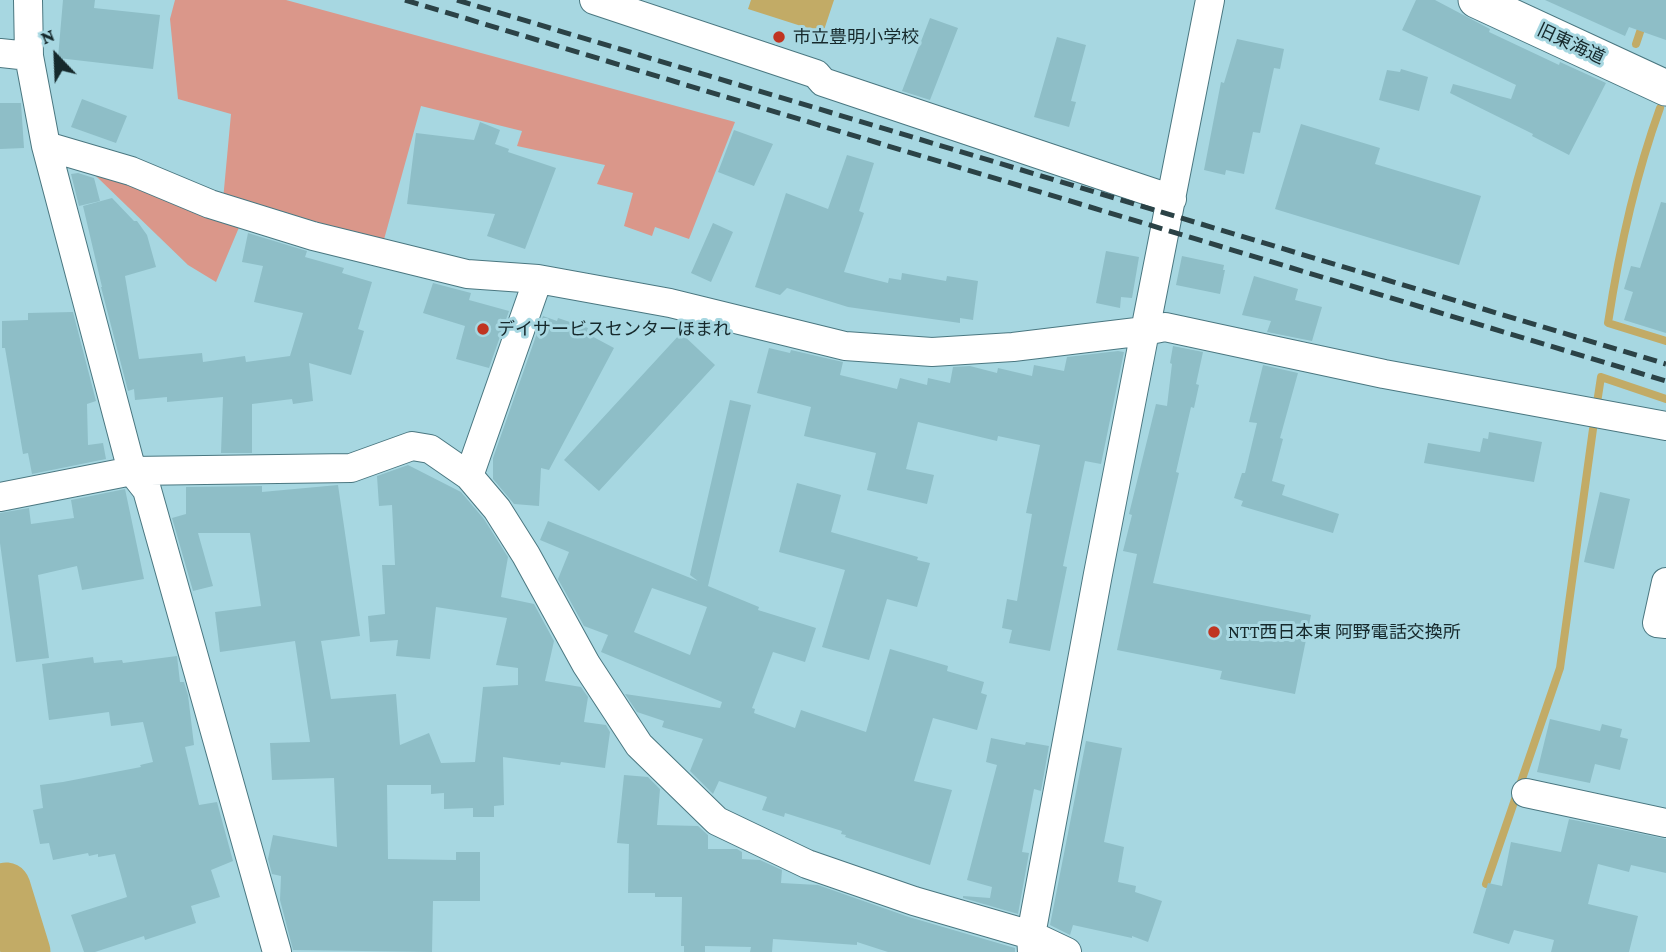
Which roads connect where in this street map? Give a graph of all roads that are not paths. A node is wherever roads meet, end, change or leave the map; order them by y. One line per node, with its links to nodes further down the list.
1 (27, 0): 6 (street)
2 (594, 0): 9 (street)
3 (1210, 0): 9 (street)
4 (1476, 0): 7 (street, 旧東海道)
5 (0, 53): 6 (street)
6 (29, 56): 8 (street)
7 (1666, 88)
8 (46, 146): 10 (street); 13 (street)
9 (1172, 199): 11 (street)
10 (538, 279): 11 (street); 14 (street)
11 (1145, 331): 12 (street); 20 (street)
12 (1666, 426)
13 (132, 471): 14 (street); 15 (street); 21 (street)
14 (469, 475): 20 (street)
15 (0, 497)
16 (1666, 582): 17 (street)
17 (1666, 624)
18 (1526, 793): 19 (street)
19 (1666, 823)
20 (1032, 944): 22 (street)
21 (277, 952)
22 (1067, 952)

